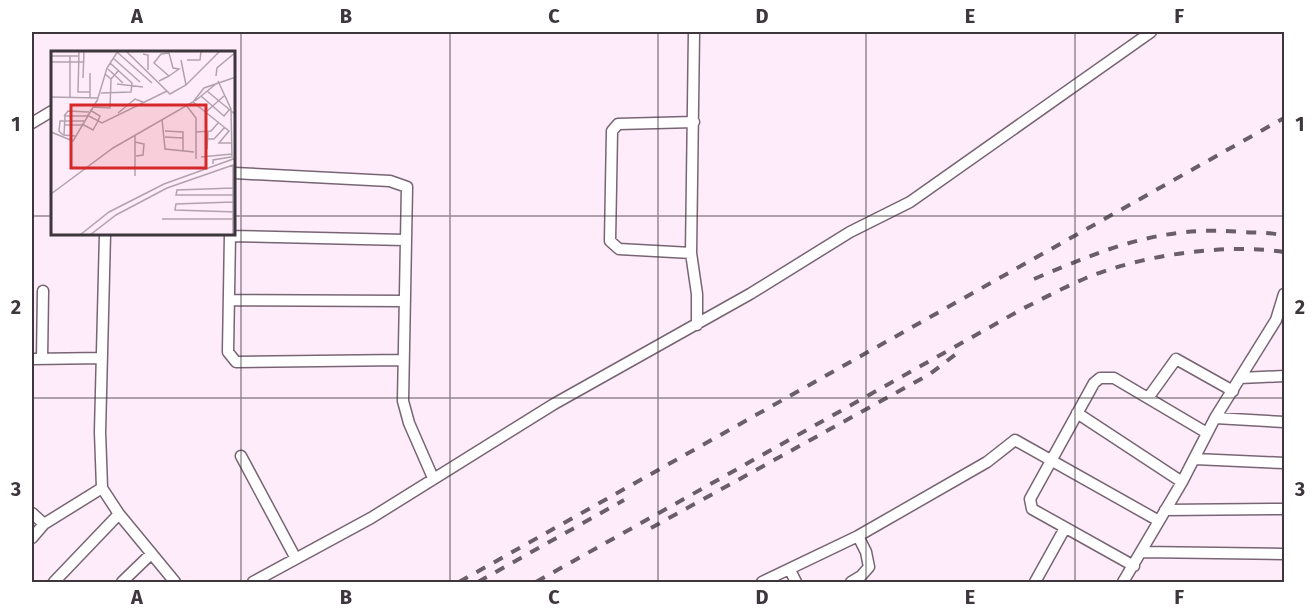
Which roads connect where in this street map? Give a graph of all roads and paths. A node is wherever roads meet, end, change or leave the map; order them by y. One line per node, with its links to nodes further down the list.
1 (694, 32): 4 (street)
2 (1151, 32): 17 (street)
3 (51, 112): 5 (street)
4 (694, 122): 11 (street); 11 (street)
5 (32, 123)
6 (236, 173): 10 (street)
7 (236, 235): 10 (street)
8 (105, 236): 18 (street)
9 (230, 236): 14 (street)
10 (405, 240): 15 (street)
11 (691, 253): 17 (street)
12 (43, 291): 19 (street)
13 (1284, 294): 16 (street)
14 (229, 300): 15 (street); 20 (street)
15 (405, 301): 20 (street)
16 (1280, 321): 22 (street)
17 (697, 325): 33 (street)
18 (102, 358): 19 (street); 35 (street)
19 (37, 359)
20 (403, 360): 33 (street)
21 (1284, 376): 22 (street)
22 (1240, 378): 23 (street)
23 (1233, 391): 24 (street); 26 (street)
24 (1148, 398): 25 (street); 28 (street)
25 (1077, 413): 30 (street); 34 (street)
26 (1215, 418): 27 (street); 28 (street)
27 (1284, 422)
28 (1207, 433): 31 (street)
29 (241, 456): 48 (street)
30 (1052, 459): 40 (street); 42 (street); 43 (street)
31 (1195, 459): 32 (street); 34 (street)
32 (1284, 463)
33 (433, 478): 48 (street)
34 (1182, 482): 37 (street)
35 (102, 488): 39 (street); 41 (street)
36 (1284, 509): 37 (street)
37 (1165, 510): 40 (street)
38 (32, 513): 41 (street)
39 (119, 514): 46 (street); 51 (street)
40 (1159, 521): 45 (street)
41 (44, 524): 44 (street)
42 (1065, 528): 49 (street); 58 (street)
43 (858, 536): 50 (street); 57 (street)
44 (32, 538)
45 (1142, 552): 47 (street); 49 (street)
46 (152, 554): 52 (street); 53 (street)
47 (1284, 554)
48 (295, 557): 54 (street)
49 (1134, 566): 59 (street)
50 (790, 570): 55 (street); 56 (street)
51 (54, 582)
52 (122, 582)
53 (175, 582)
54 (253, 582)
55 (762, 582)
56 (796, 582)
57 (851, 582)
58 (1035, 582)
59 (1123, 582)

